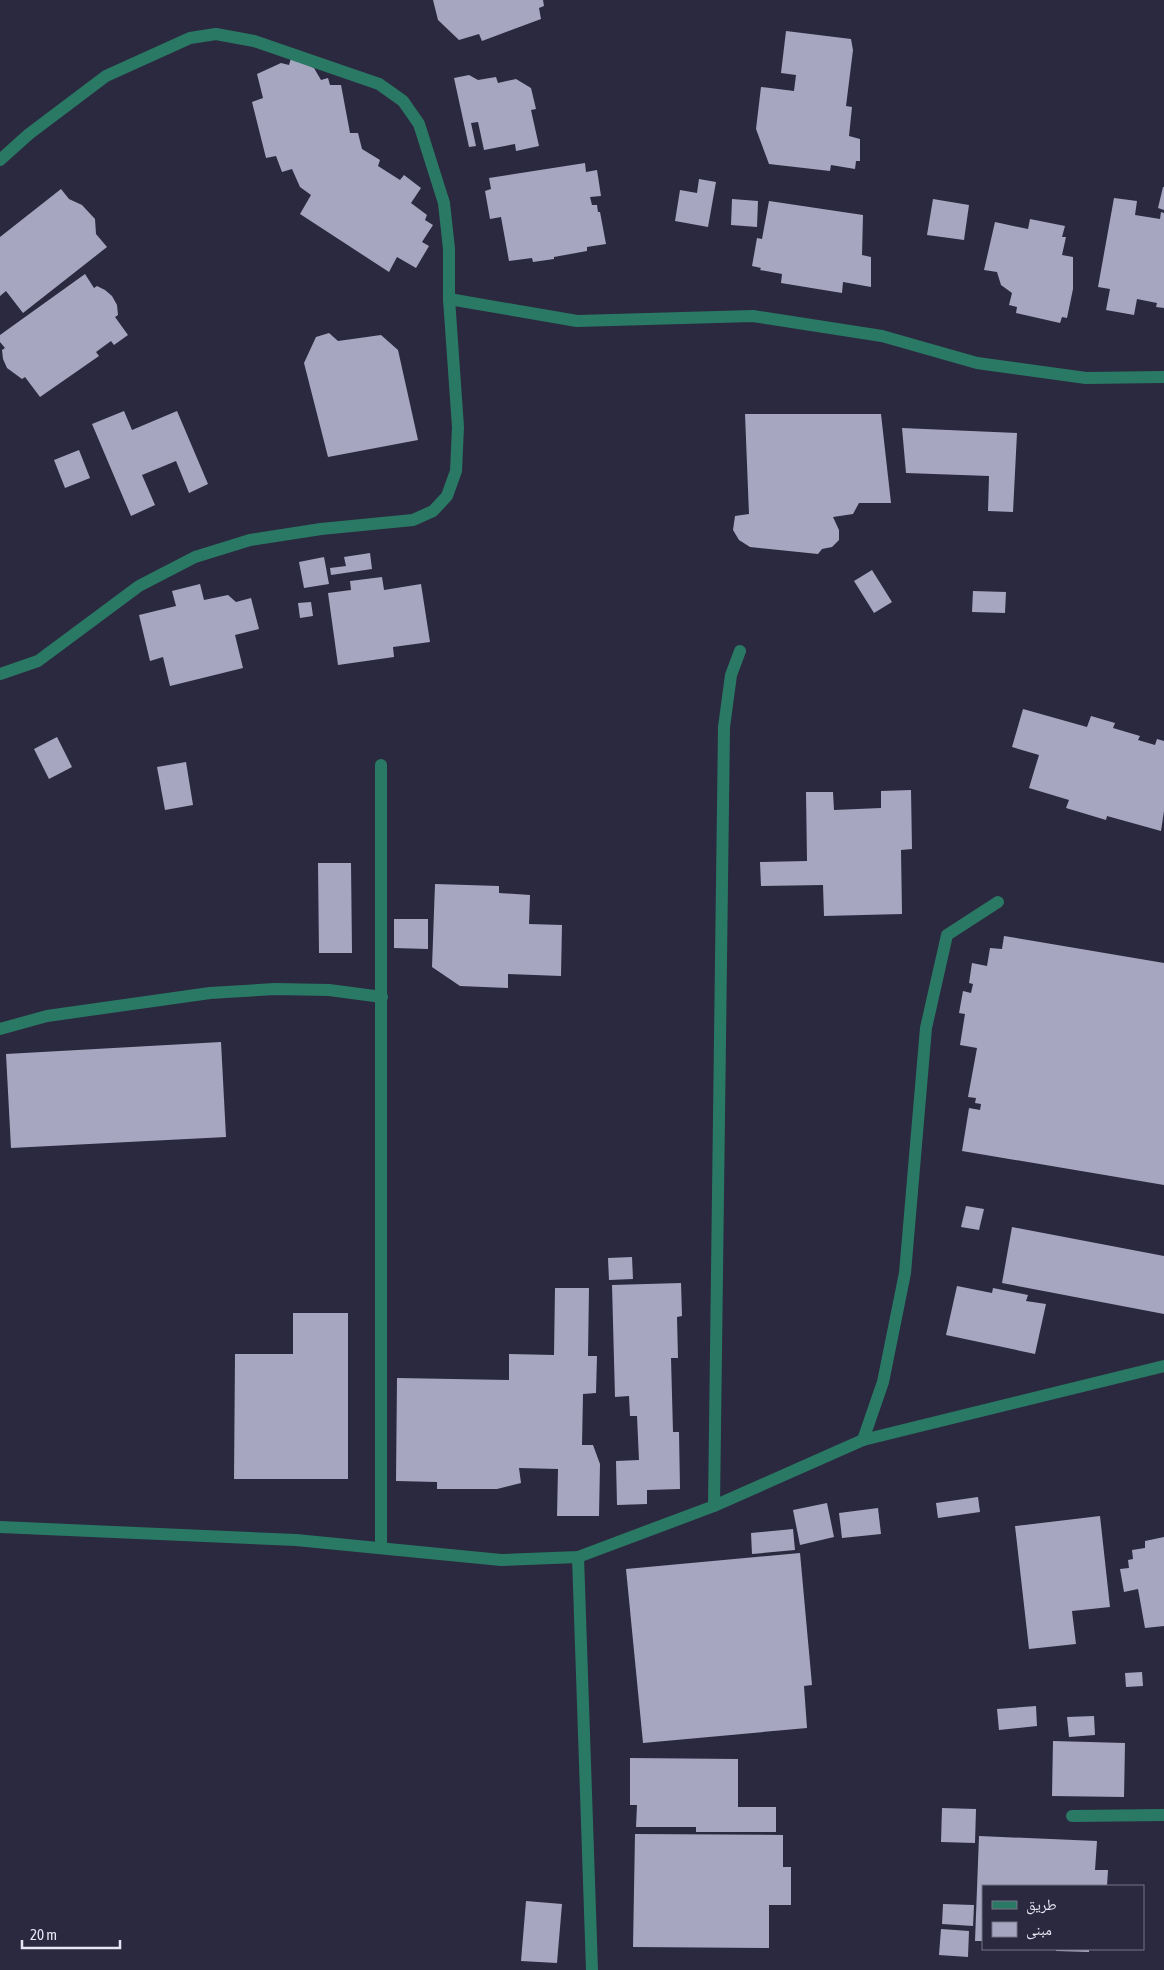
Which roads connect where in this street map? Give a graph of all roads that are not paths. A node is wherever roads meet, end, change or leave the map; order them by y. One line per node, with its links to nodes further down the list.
1 (0, 160): 2 (street)
2 (449, 299): 3 (street); 5 (street)
3 (1164, 377)
4 (740, 651): 12 (street)
5 (0, 674)
6 (381, 765): 8 (street)
7 (998, 902): 11 (street)
8 (382, 997): 9 (street); 14 (street)
9 (0, 1028)
10 (1164, 1366): 11 (street)
11 (863, 1440): 12 (street)
12 (714, 1506): 15 (street)
13 (0, 1527): 14 (street)
14 (380, 1548): 15 (street)
15 (578, 1557): 18 (street)
16 (1164, 1815): 17 (street)
17 (1072, 1816)
18 (592, 1970)

